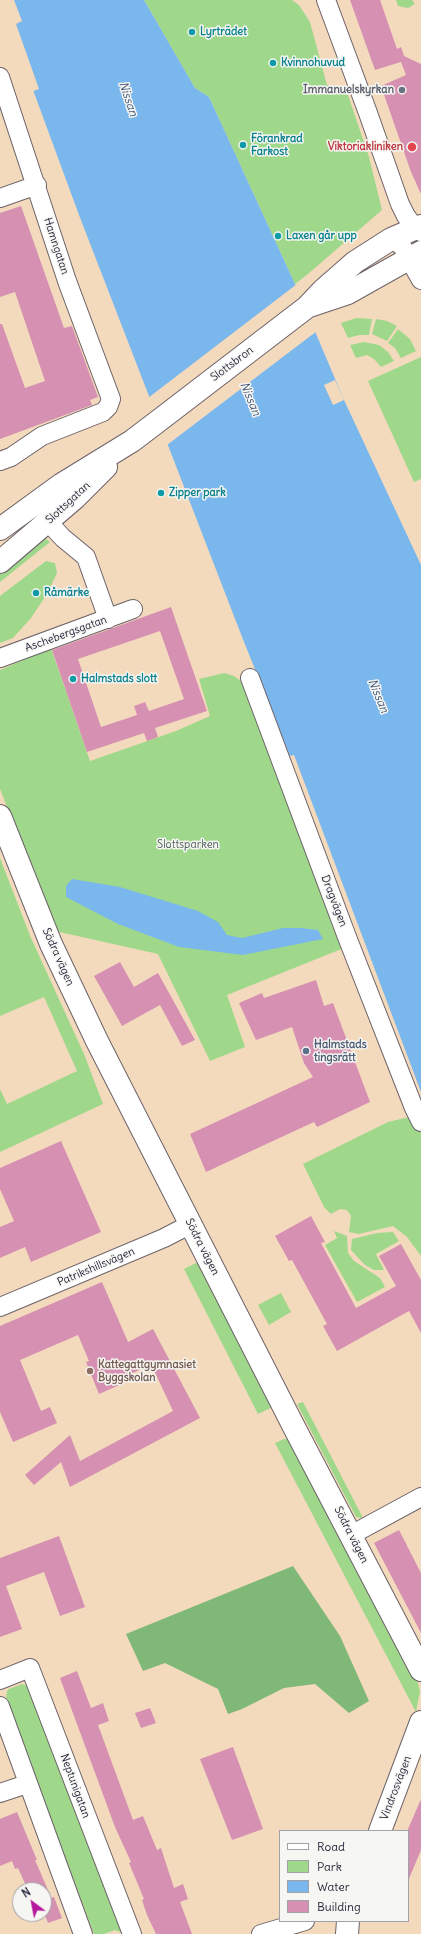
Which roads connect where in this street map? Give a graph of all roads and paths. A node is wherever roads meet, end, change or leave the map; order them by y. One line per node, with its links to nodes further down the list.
1 (326, 0): 5 (street)
2 (0, 76): 3 (street, Hamngatan)
3 (37, 185): 4 (street); 11 (street, Hamngatan)
4 (0, 198)
5 (419, 228): 6 (main road)
6 (406, 249): 7 (street); 8 (main road); 8 (main road)
7 (421, 280)
8 (307, 307): 9 (main road, Slottsbron)
9 (157, 422): 10 (main road, Slottsgatan)
10 (132, 441): 12 (main road, Slottsgatan); 13 (main road, Slottsgatan)
11 (0, 461)
12 (48, 522): 14 (main road, Slottsgatan); 16 (street)
13 (0, 529)
14 (0, 562)
15 (133, 609): 16 (street, Aschebergsgatan)
16 (108, 619): 17 (street, Aschebergsgatan)
17 (0, 658)
18 (250, 678): 20 (street, Dragvägen)
19 (0, 816): 21 (main road, Södra vägen)
20 (421, 1122)
21 (191, 1224): 22 (street, Patrikshillsvägen); 24 (main road, Södra vägen)
22 (0, 1307)
23 (421, 1497): 24 (street)
24 (351, 1534): 25 (main road, Södra vägen)
25 (421, 1670)
26 (0, 1680): 35 (street, Neptunigatan)
27 (0, 1706): 29 (street)
28 (419, 1734): 31 (main road, Vindrosvägen)
29 (27, 1784): 30 (street); 34 (street)
30 (0, 1793)
31 (380, 1830)
32 (302, 1922): 36 (street)
33 (348, 1922): 37 (main road)
34 (83, 1934)
35 (132, 1934)
36 (261, 1934)
37 (347, 1934)

